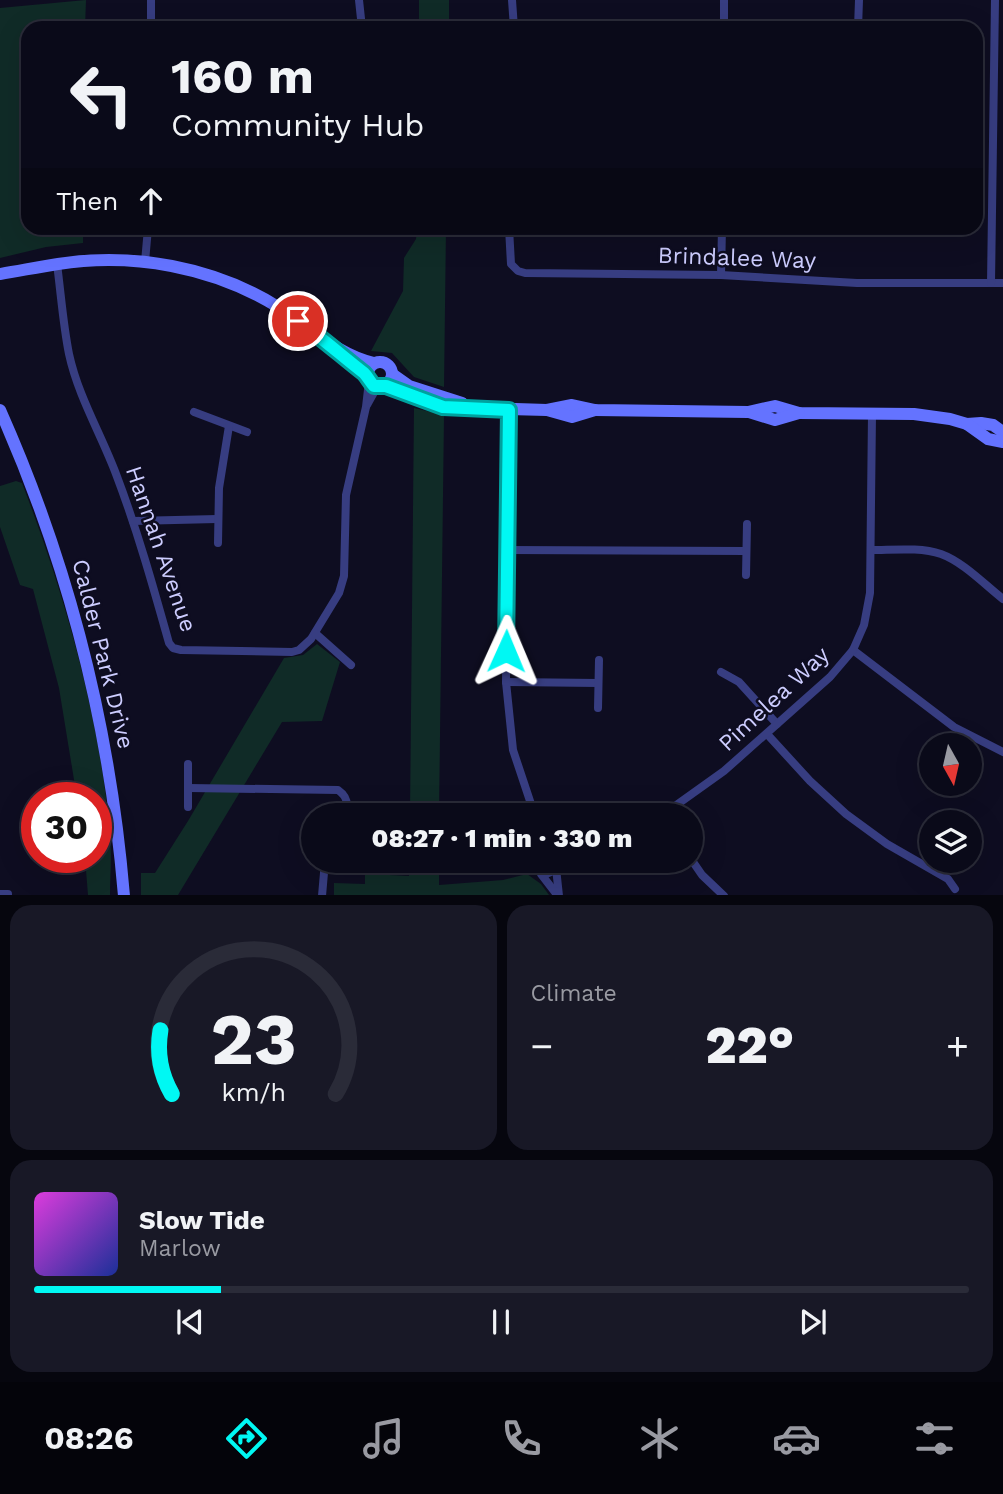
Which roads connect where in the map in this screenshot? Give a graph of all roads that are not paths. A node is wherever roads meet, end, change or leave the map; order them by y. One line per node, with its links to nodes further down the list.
1 (151, 0): 9 (street)
2 (359, 0): 8 (street)
3 (365, 0): 8 (street)
4 (514, 0): 11 (street)
5 (724, 0): 12 (street)
6 (859, 0): 13 (street)
7 (995, 0): 23 (street)
8 (362, 16): 10 (street)
9 (151, 21)
10 (362, 21)
11 (514, 21)
12 (724, 21)
13 (858, 21)
14 (147, 235): 17 (street)
15 (509, 235): 21 (street, Brindalee Way)
16 (722, 235): 21 (street)
17 (145, 262): 18 (street); 25 (street)
18 (54, 264): 19 (street); 42 (street, Hannah Avenue)
19 (22, 271): 20 (street); 22 (street)
20 (0, 274)
21 (721, 275): 23 (street, Brindalee Way)
22 (0, 282)
23 (991, 283): 24 (street, Brindalee Way)
24 (1003, 283)
25 (318, 335): 26 (street); 28 (street)
26 (374, 363): 27 (street); 28 (street)
27 (392, 373): 28 (street); 29 (street)
28 (375, 382): 29 (street); 50 (street, Hannah Avenue)
29 (482, 409): 31 (street)
30 (0, 410): 37 (street, Calder Park Drive)
31 (509, 410): 33 (street); 45 (street)
32 (194, 412): 36 (street)
33 (872, 414): 35 (street); 46 (street, Pimelea Way)
34 (0, 418): 37 (street, Calder Park Drive)
35 (967, 424): 39 (street); 40 (street)
36 (229, 426): 38 (street); 41 (street)
37 (9, 430): 73 (street, Calder Park Drive)
38 (247, 432)
39 (1003, 432)
40 (1003, 442)
41 (217, 519): 42 (street); 44 (street)
42 (133, 521): 50 (street, Hannah Avenue)
43 (747, 524): 47 (street)
44 (218, 543)
45 (508, 550): 47 (street); 55 (street)
46 (871, 550): 49 (street); 51 (street, Pimelea Way)
47 (746, 551): 48 (street)
48 (746, 575)
49 (1003, 599)
50 (315, 633): 53 (street)
51 (853, 650): 58 (street, Pimelea Way); 60 (street)
52 (599, 660): 56 (street)
53 (351, 665)
54 (721, 672): 58 (street)
55 (506, 682): 56 (street); 64 (street)
56 (598, 683): 57 (street)
57 (598, 708)
58 (777, 724): 59 (street, Pimelea Way)
59 (767, 734): 65 (street, Pimelea Way); 72 (street)
60 (1003, 752)
61 (188, 764): 62 (street)
62 (189, 788): 63 (street); 66 (street)
63 (347, 803)
64 (531, 803)
65 (682, 803)
66 (188, 807)
67 (324, 873): 74 (street)
68 (550, 873): 71 (street)
69 (559, 873): 75 (street)
70 (701, 873): 76 (street)
71 (541, 874): 75 (street)
72 (955, 889)
73 (124, 895)
74 (322, 895)
75 (558, 895)
76 (724, 895)

